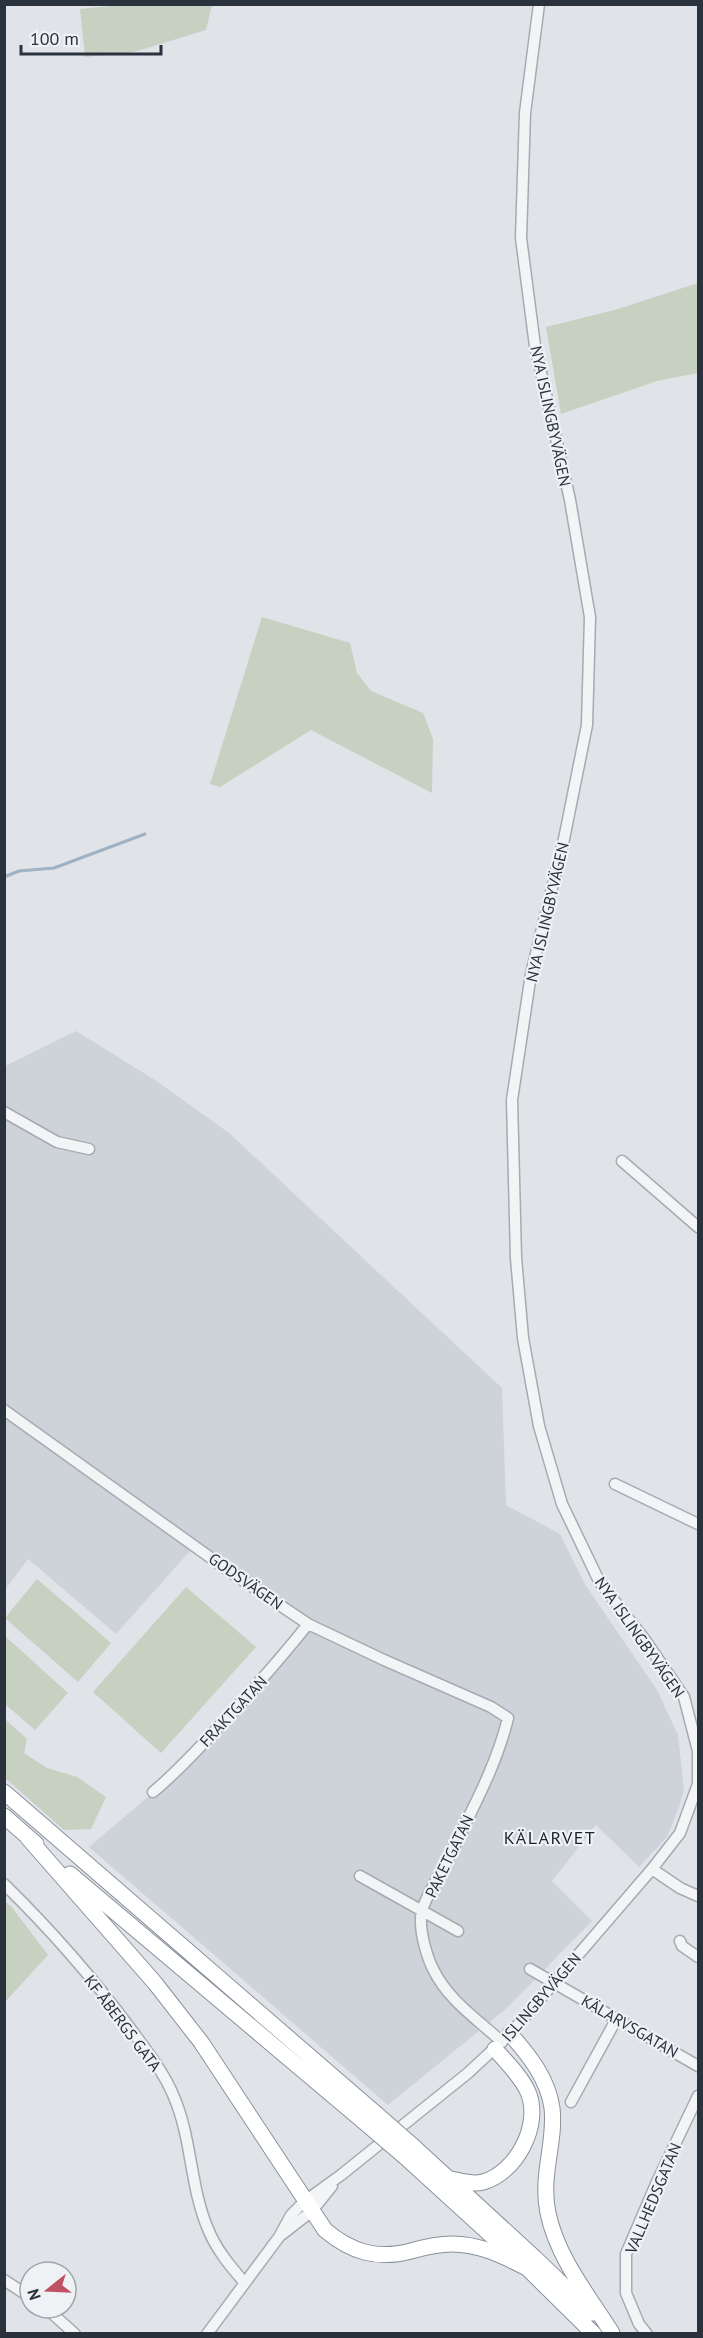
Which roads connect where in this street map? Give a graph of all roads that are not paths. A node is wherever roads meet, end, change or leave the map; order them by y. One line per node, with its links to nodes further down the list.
1 (539, 4): 11 (street, NYA ISLINGBYVÄGEN)
2 (4, 1112): 3 (street)
3 (89, 1149)
4 (622, 1161): 5 (street)
5 (699, 1227)
6 (4, 1410): 9 (street, GODSVÄGEN)
7 (615, 1484): 8 (street)
8 (699, 1524)
9 (308, 1624): 10 (street, GODSVÄGEN); 13 (street, FRAKTGATAN)
10 (508, 1718): 20 (street, PAKETGATAN)
11 (698, 1784): 16 (street, ISLINGBYVÄGEN)
12 (4, 1792): 31 (highway)
13 (153, 1792)
14 (4, 1816): 15 (highway)
15 (28, 1838): 31 (highway); 34 (highway)
16 (652, 1869): 19 (street); 25 (street, ISLINGBYVÄGEN)
17 (360, 1876): 20 (street)
18 (4, 1884): 37 (street, KF ÅBERGS GATA)
19 (699, 1896)
20 (422, 1911): 21 (street); 27 (street, PAKETGATAN)
21 (458, 1930)
22 (680, 1941): 23 (street)
23 (699, 1957)
24 (530, 1969): 25 (street, KÄLARVSGATAN)
25 (555, 1983): 26 (street, KÄLARVSGATAN); 27 (street, ISLINGBYVÄGEN)
26 (617, 2018): 28 (street, KÄLARVSGATAN); 30 (street)
27 (502, 2041): 33 (highway); 34 (street, ISLINGBYVÄGEN); 40 (highway)
28 (699, 2066)
29 (699, 2096): 44 (street, VALLHEDSGATAN)
30 (571, 2102)
31 (368, 2117): 32 (highway, bridge)
32 (409, 2152): 33 (highway); 35 (highway)
33 (450, 2179): 40 (highway)
34 (309, 2206): 35 (highway); 37 (street, ISLINGBYVÄGEN)
35 (527, 2268): 43 (highway)
36 (4, 2280): 38 (street)
37 (244, 2282): 42 (street, ISLINGBYVÄGEN)
38 (18, 2289)
39 (59, 2320): 41 (street)
40 (612, 2333)
41 (75, 2334)
42 (207, 2334)
43 (594, 2334)
44 (647, 2334)

